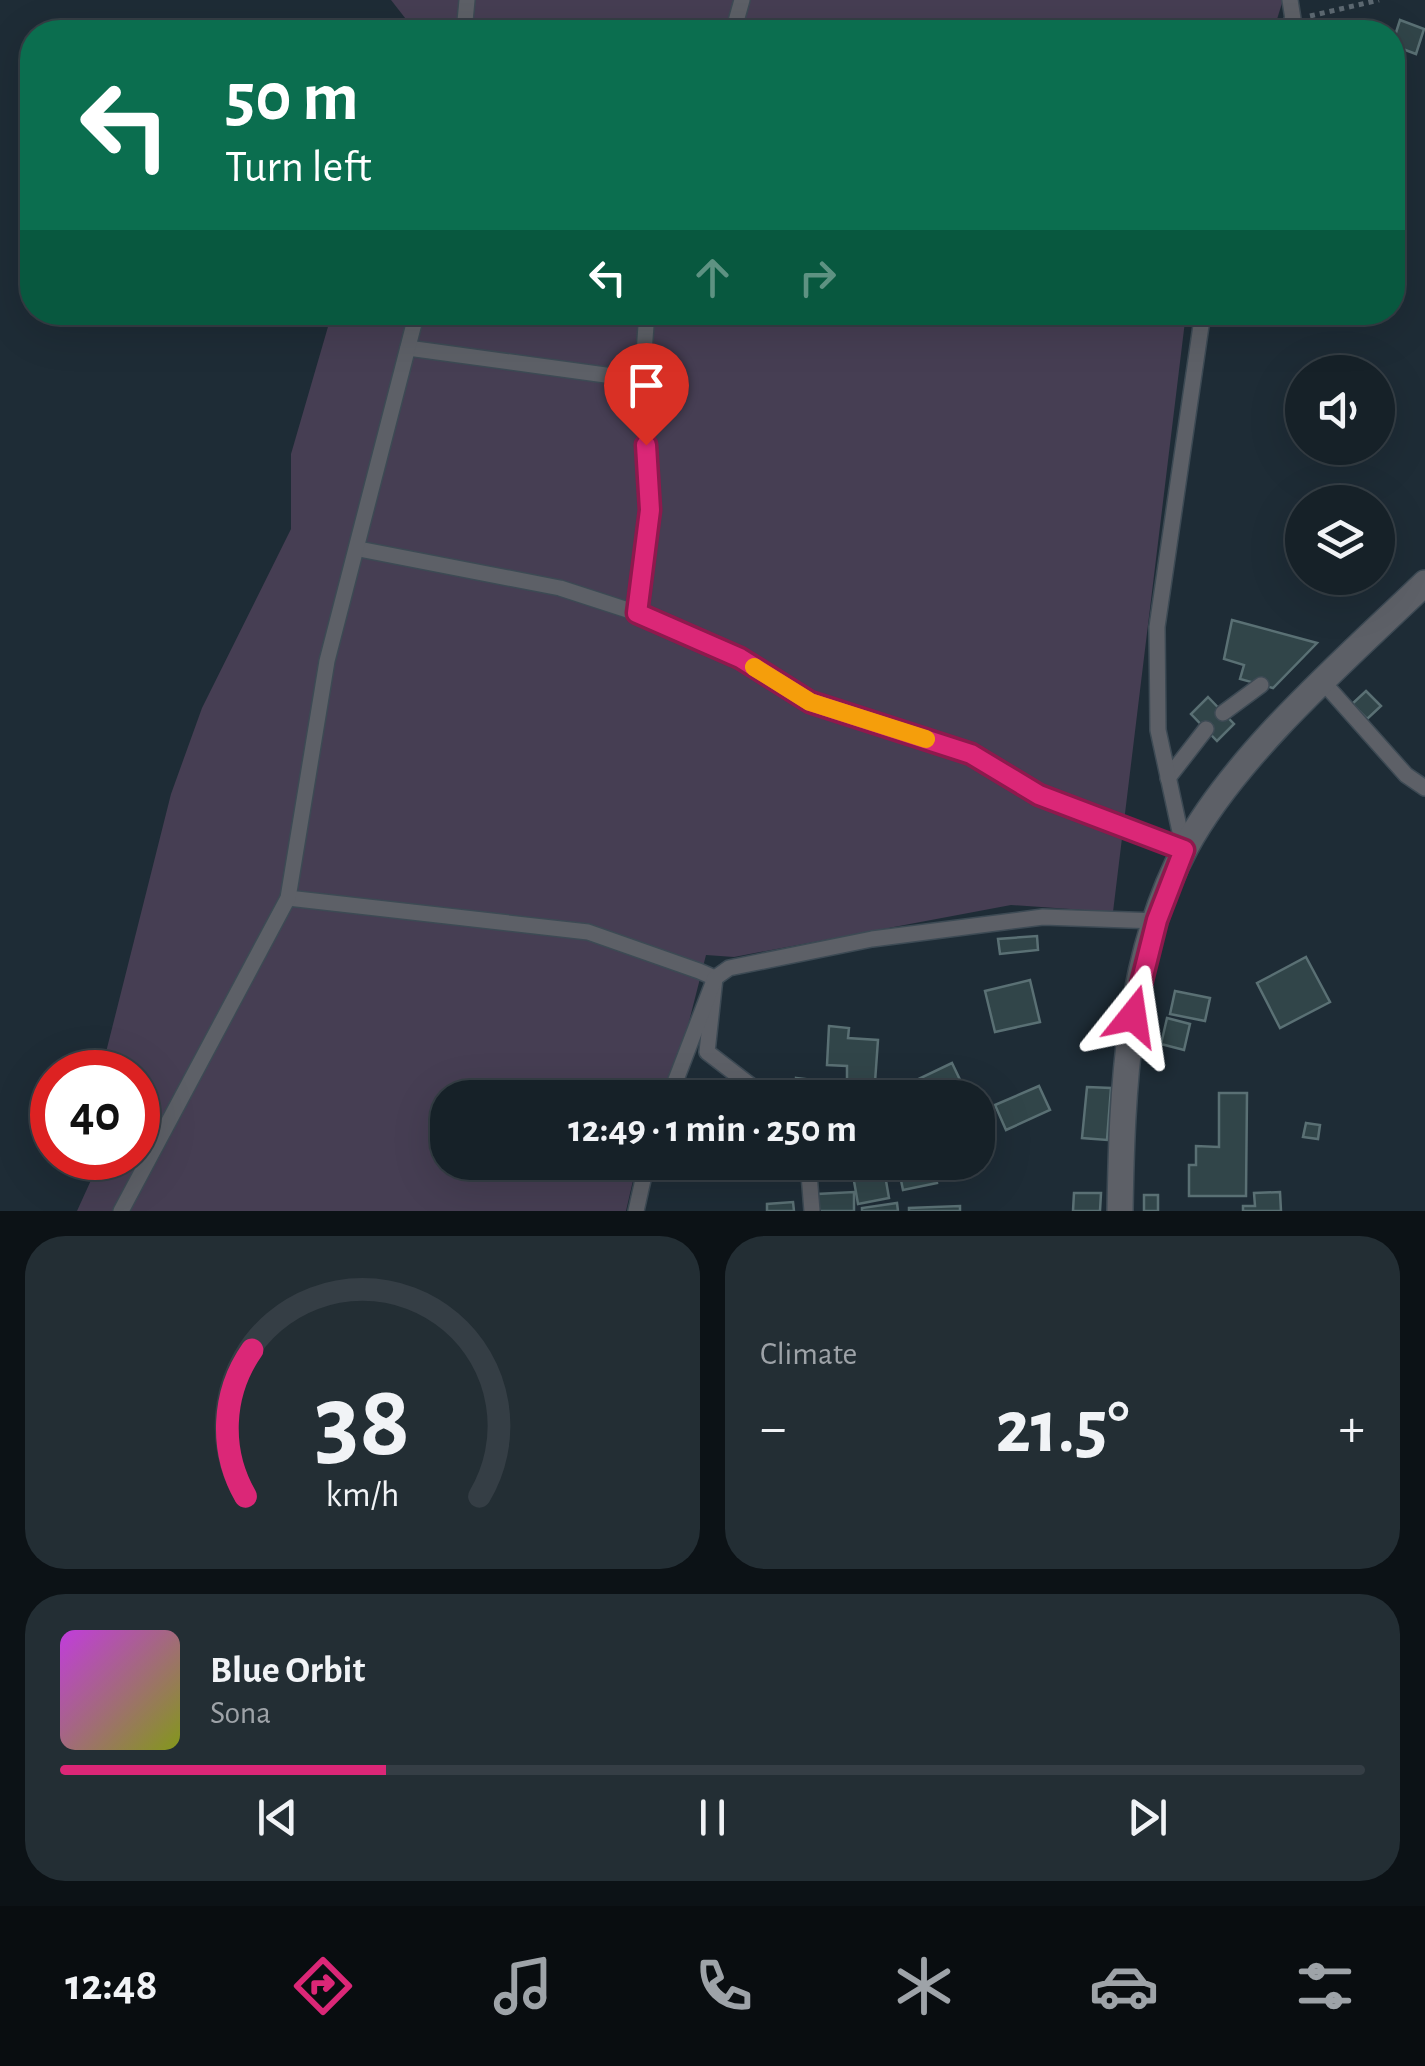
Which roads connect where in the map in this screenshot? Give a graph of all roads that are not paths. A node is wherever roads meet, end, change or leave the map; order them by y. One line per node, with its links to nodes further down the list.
1 (413, 325): 4 (lane)
2 (646, 325): 5 (lane)
3 (1200, 325): 13 (lane)
4 (408, 348): 5 (lane); 6 (lane)
5 (642, 380): 8 (lane)
6 (359, 549): 8 (lane); 16 (lane)
7 (1425, 582): 9 (street)
8 (637, 613): 15 (lane)
9 (1324, 683): 14 (lane); 15 (street)
10 (1261, 685): 11 (lane)
11 (1223, 713)
12 (1206, 729): 13 (lane)
13 (1168, 778): 15 (lane)
14 (1425, 788)
15 (1184, 850): 17 (street)
16 (288, 898): 18 (lane); 23 (lane)
17 (1157, 920): 18 (lane); 26 (street)
18 (715, 978): 19 (lane); 20 (lane)
19 (676, 1080)
20 (744, 1080)
21 (643, 1180): 24 (lane)
22 (809, 1180): 25 (lane)
23 (121, 1211)
24 (636, 1211)
25 (812, 1211)
26 (1120, 1211)

